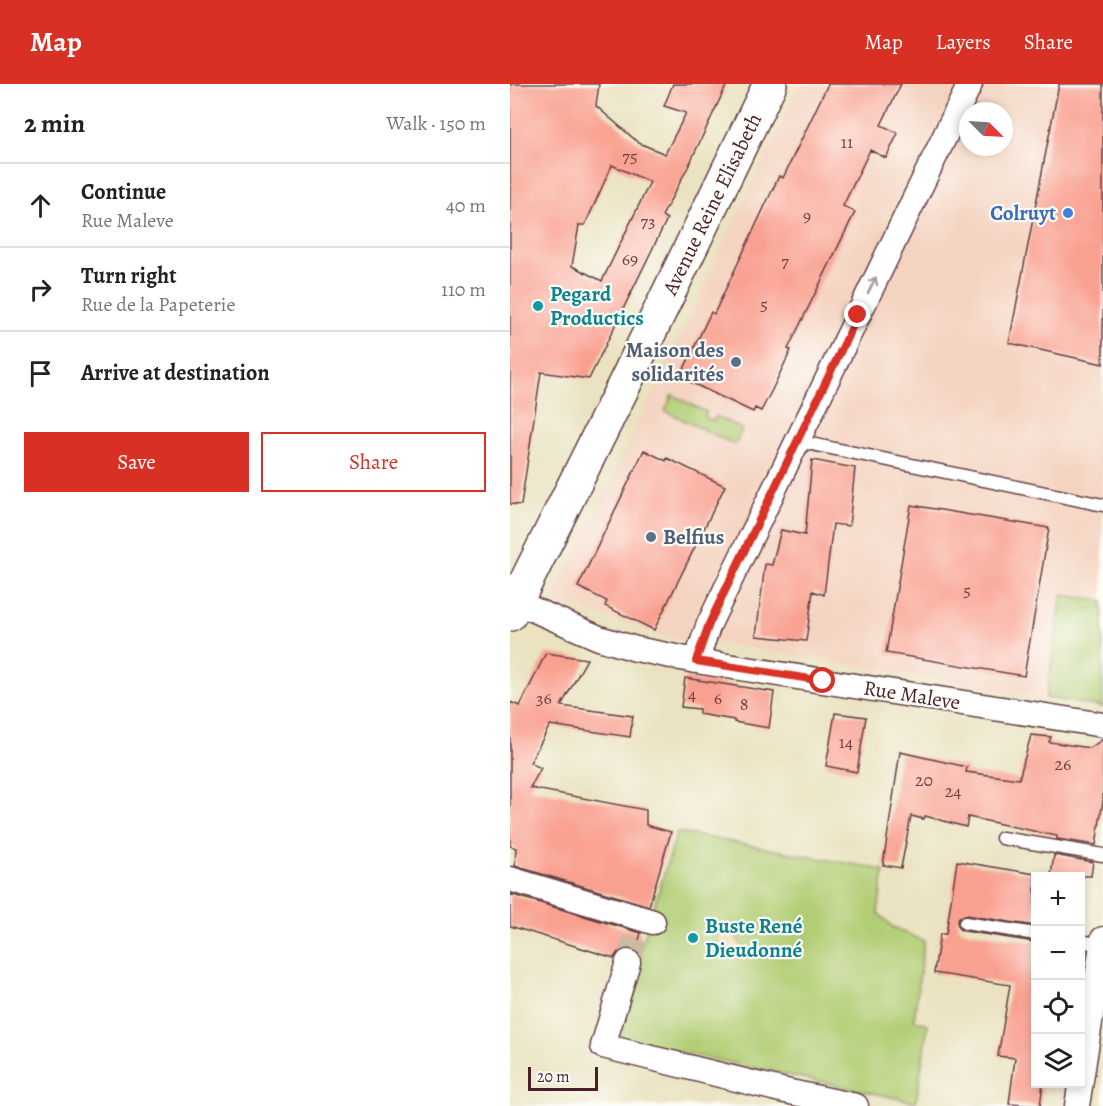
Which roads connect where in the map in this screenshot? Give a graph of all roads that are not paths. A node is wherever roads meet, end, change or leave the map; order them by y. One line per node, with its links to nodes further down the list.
1 (770, 84): 5 (main road, Avenue Reine Elisabeth)
2 (970, 84): 3 (street, one-way to 2)
3 (797, 441): 4 (lane); 6 (street)
4 (1103, 505)
5 (513, 608): 6 (street, Rue Maleve)
6 (696, 661): 7 (street, Rue Maleve)
7 (1103, 725)
8 (1002, 838): 9 (lane)
9 (1103, 855)
10 (510, 879): 11 (street)
11 (644, 922)
12 (965, 922): 13 (lane)
13 (1031, 933)
14 (1095, 942): 17 (street)
15 (628, 962): 16 (street)
16 (856, 1106)
17 (1077, 1106)

